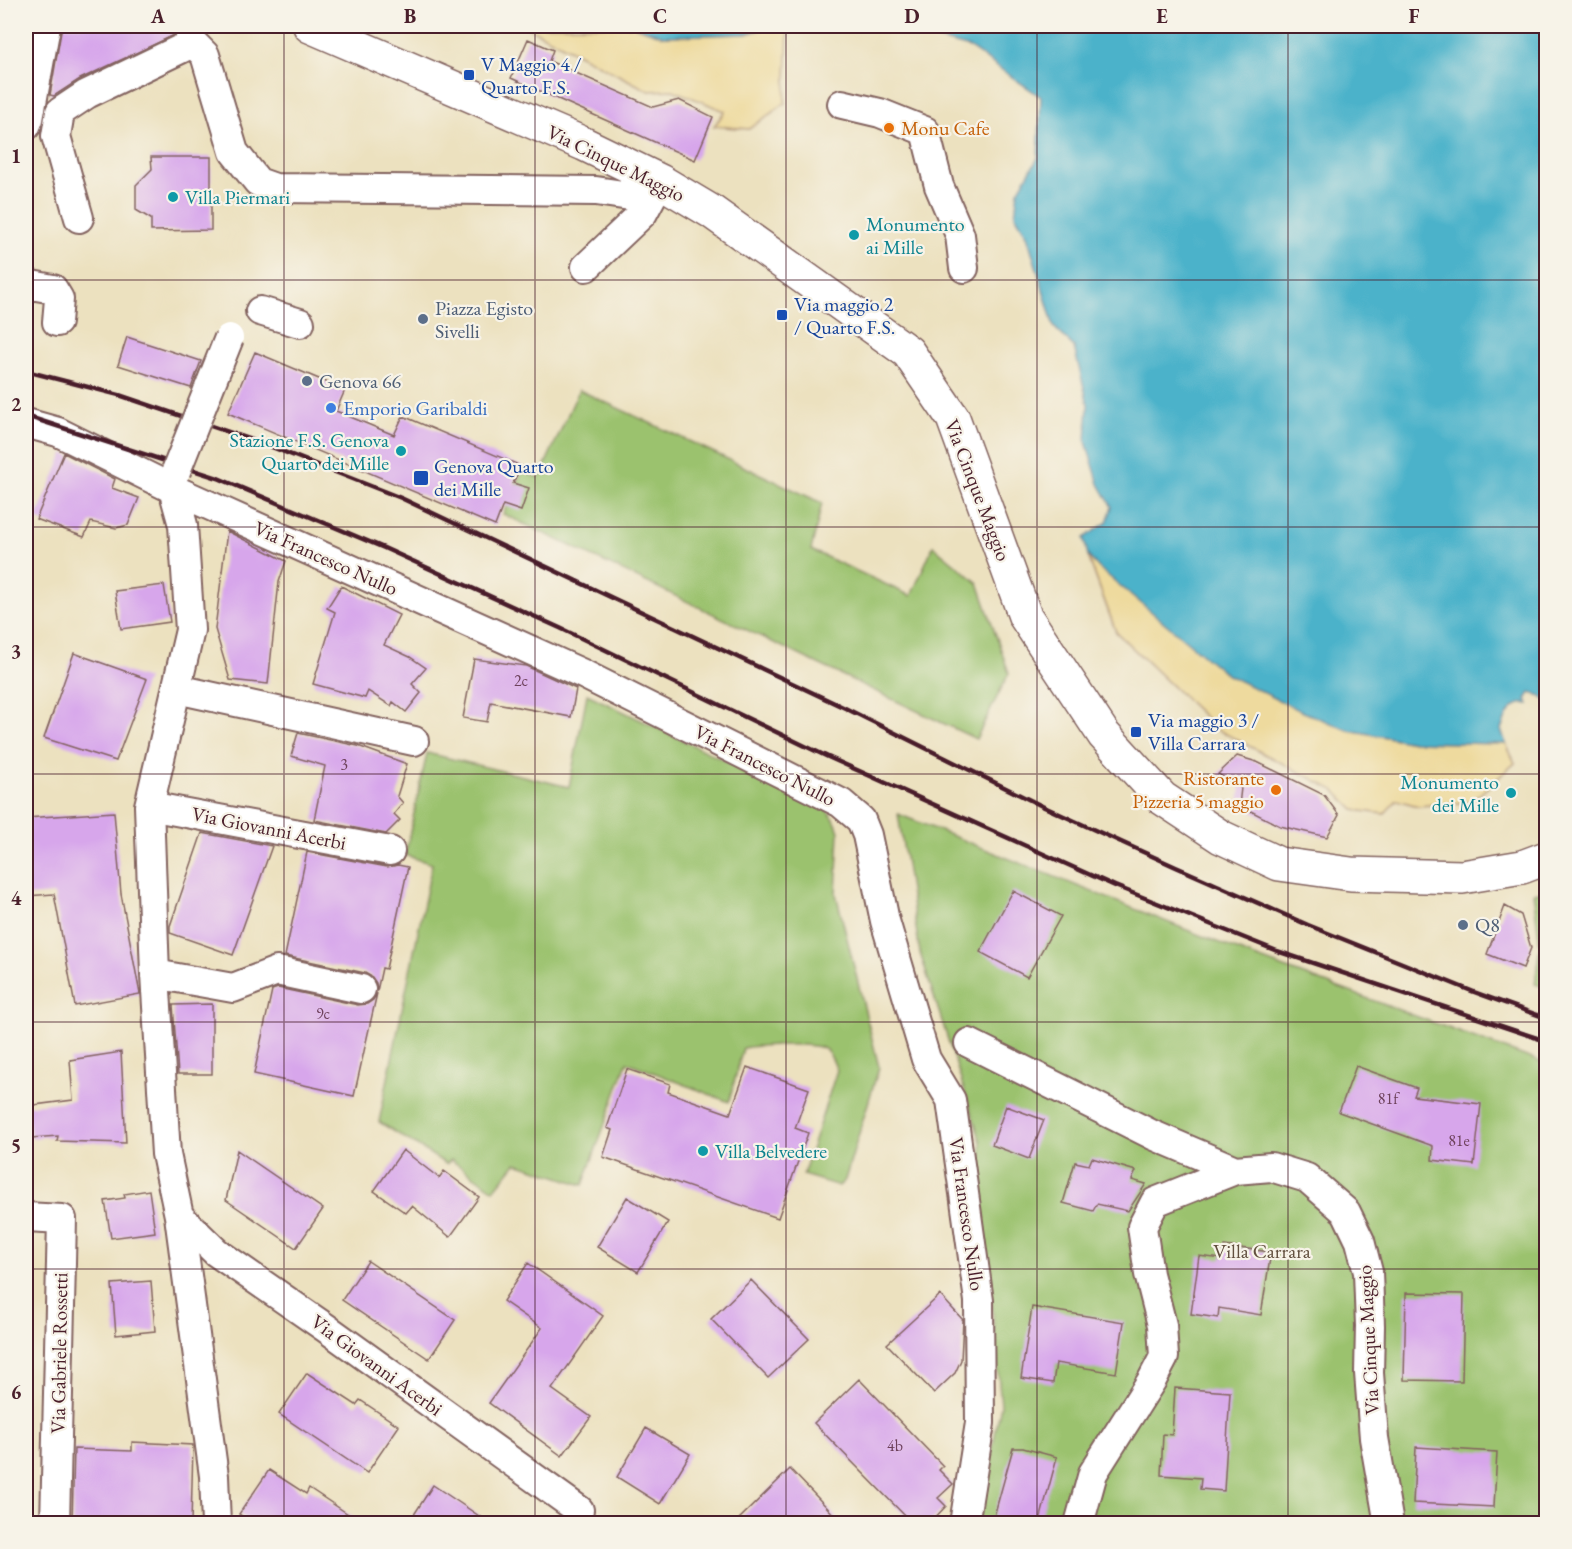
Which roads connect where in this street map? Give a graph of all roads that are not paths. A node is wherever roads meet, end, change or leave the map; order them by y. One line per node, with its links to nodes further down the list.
1 (46, 26): 4 (street)
2 (310, 26): 5 (main road, Via Cinque Maggio)
3 (842, 104): 8 (street)
4 (26, 126)
5 (655, 190): 6 (street); 7 (street); 20 (main road, Via Cinque Maggio)
6 (79, 218)
7 (586, 267)
8 (964, 268)
9 (26, 284): 11 (street)
10 (260, 311): 12 (street)
11 (57, 322)
12 (300, 323)
13 (229, 338): 15 (street, bridge)
14 (26, 423): 15 (street)
15 (175, 480): 16 (street); 30 (street, Via Francesco Nullo)
16 (177, 688): 17 (street); 18 (street)
17 (414, 741)
18 (149, 806): 19 (street, Via Giovanni Acerbi); 21 (street)
19 (390, 851)
20 (1546, 858)
21 (155, 974): 22 (street); 25 (street)
22 (361, 989)
23 (969, 1043): 24 (street, Via Cinque Maggio)
24 (1235, 1170): 31 (street, Via Cinque Maggio); 32 (street, Via Cinque Maggio)
25 (179, 1216): 27 (street, Via Giovanni Acerbi); 29 (street)
26 (26, 1217): 28 (street, Via Gabriele Rossetti)
27 (579, 1510)
28 (55, 1524)
29 (216, 1524)
30 (964, 1524)
31 (1079, 1524)
32 (1389, 1524)

